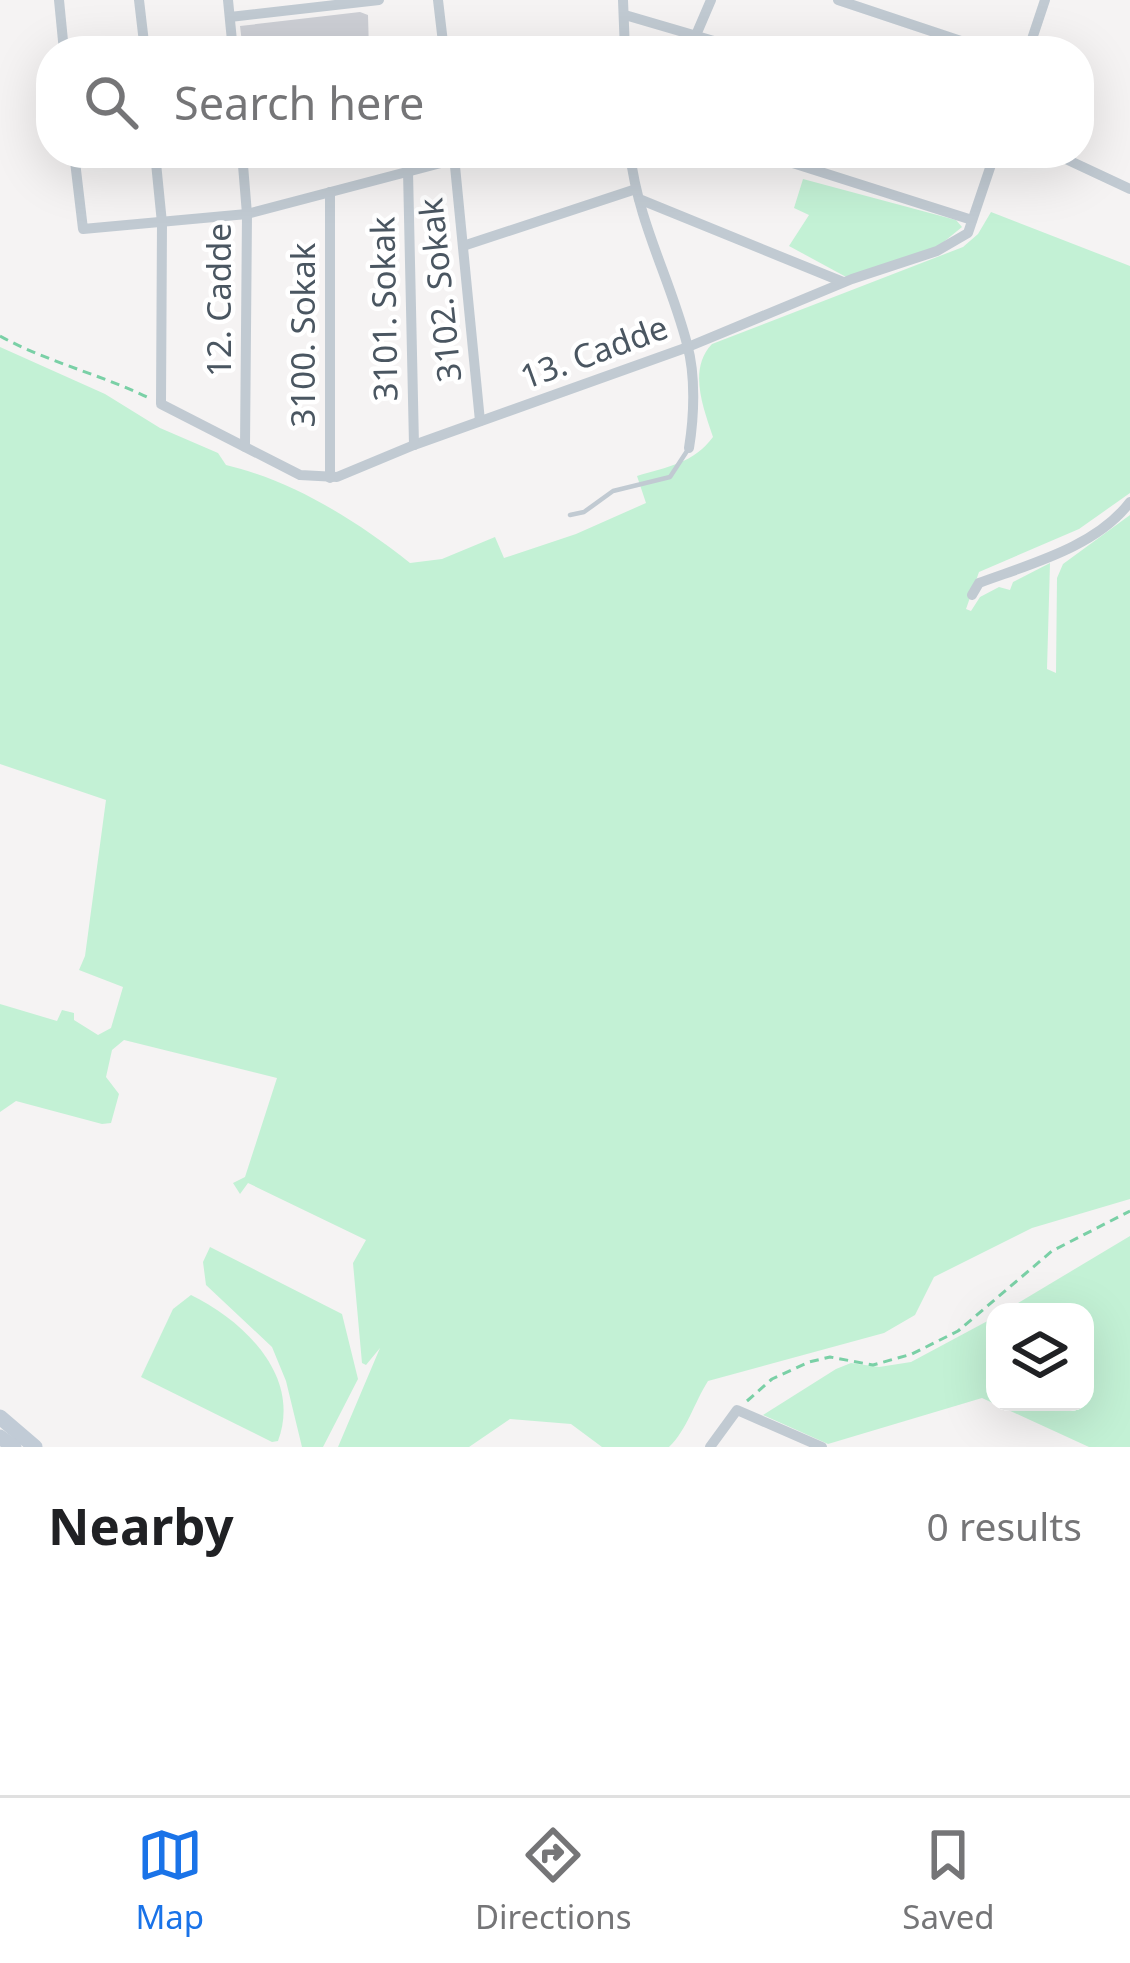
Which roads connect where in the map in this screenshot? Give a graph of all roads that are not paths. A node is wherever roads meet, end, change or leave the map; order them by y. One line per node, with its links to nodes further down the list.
1 (59, 0): 13 (street)
2 (140, 0): 14 (street)
3 (229, 0): 11 (street)
4 (379, 0): 11 (street)
5 (439, 0): 16 (street)
6 (622, 0): 10 (street)
7 (710, 0): 12 (street)
8 (838, 0): 19 (street)
9 (1046, 0): 20 (street)
10 (625, 15): 12 (street); 17 (street)
11 (230, 16): 15 (street)
12 (696, 35): 18 (street)
13 (63, 36)
14 (144, 36)
15 (232, 36)
16 (442, 36)
17 (625, 36)
18 (699, 36)
19 (946, 36)
20 (1033, 36)
21 (76, 168): 36 (street)
22 (156, 168): 36 (street)
23 (243, 168): 34 (street, 12. Cadde)
24 (417, 168): 30 (street)
25 (455, 168): 37 (street, 3102. Sokak)
26 (633, 168): 33 (street)
27 (808, 168): 35 (street)
28 (989, 168): 35 (street)
29 (1086, 168): 31 (street)
30 (408, 171): 32 (street); 41 (street, 3101. Sokak)
31 (1130, 188)
32 (330, 192): 34 (street); 44 (street, 3100. Sokak)
33 (638, 194): 37 (street); 38 (street); 39 (street)
34 (247, 214): 36 (street); 42 (street, 12. Cadde)
35 (972, 220): 38 (street, 13. Cadde)
36 (162, 223): 42 (street)
37 (463, 247): 40 (street, 3102. Sokak)
38 (843, 282): 39 (street, 13. Cadde)
39 (688, 347): 40 (street, 13. Cadde); 43 (street)
40 (480, 421): 41 (street, 13. Cadde)
41 (414, 445): 44 (street, 13. Cadde)
42 (245, 447): 44 (street)
43 (689, 448): 46 (lane)
44 (330, 478)
45 (1130, 502): 47 (street)
46 (570, 515)
47 (972, 596)
48 (0, 1418): 51 (main road)
49 (0, 1437): 50 (main road)
50 (14, 1447)
51 (35, 1447)
52 (710, 1447): 53 (street)
53 (822, 1447)

